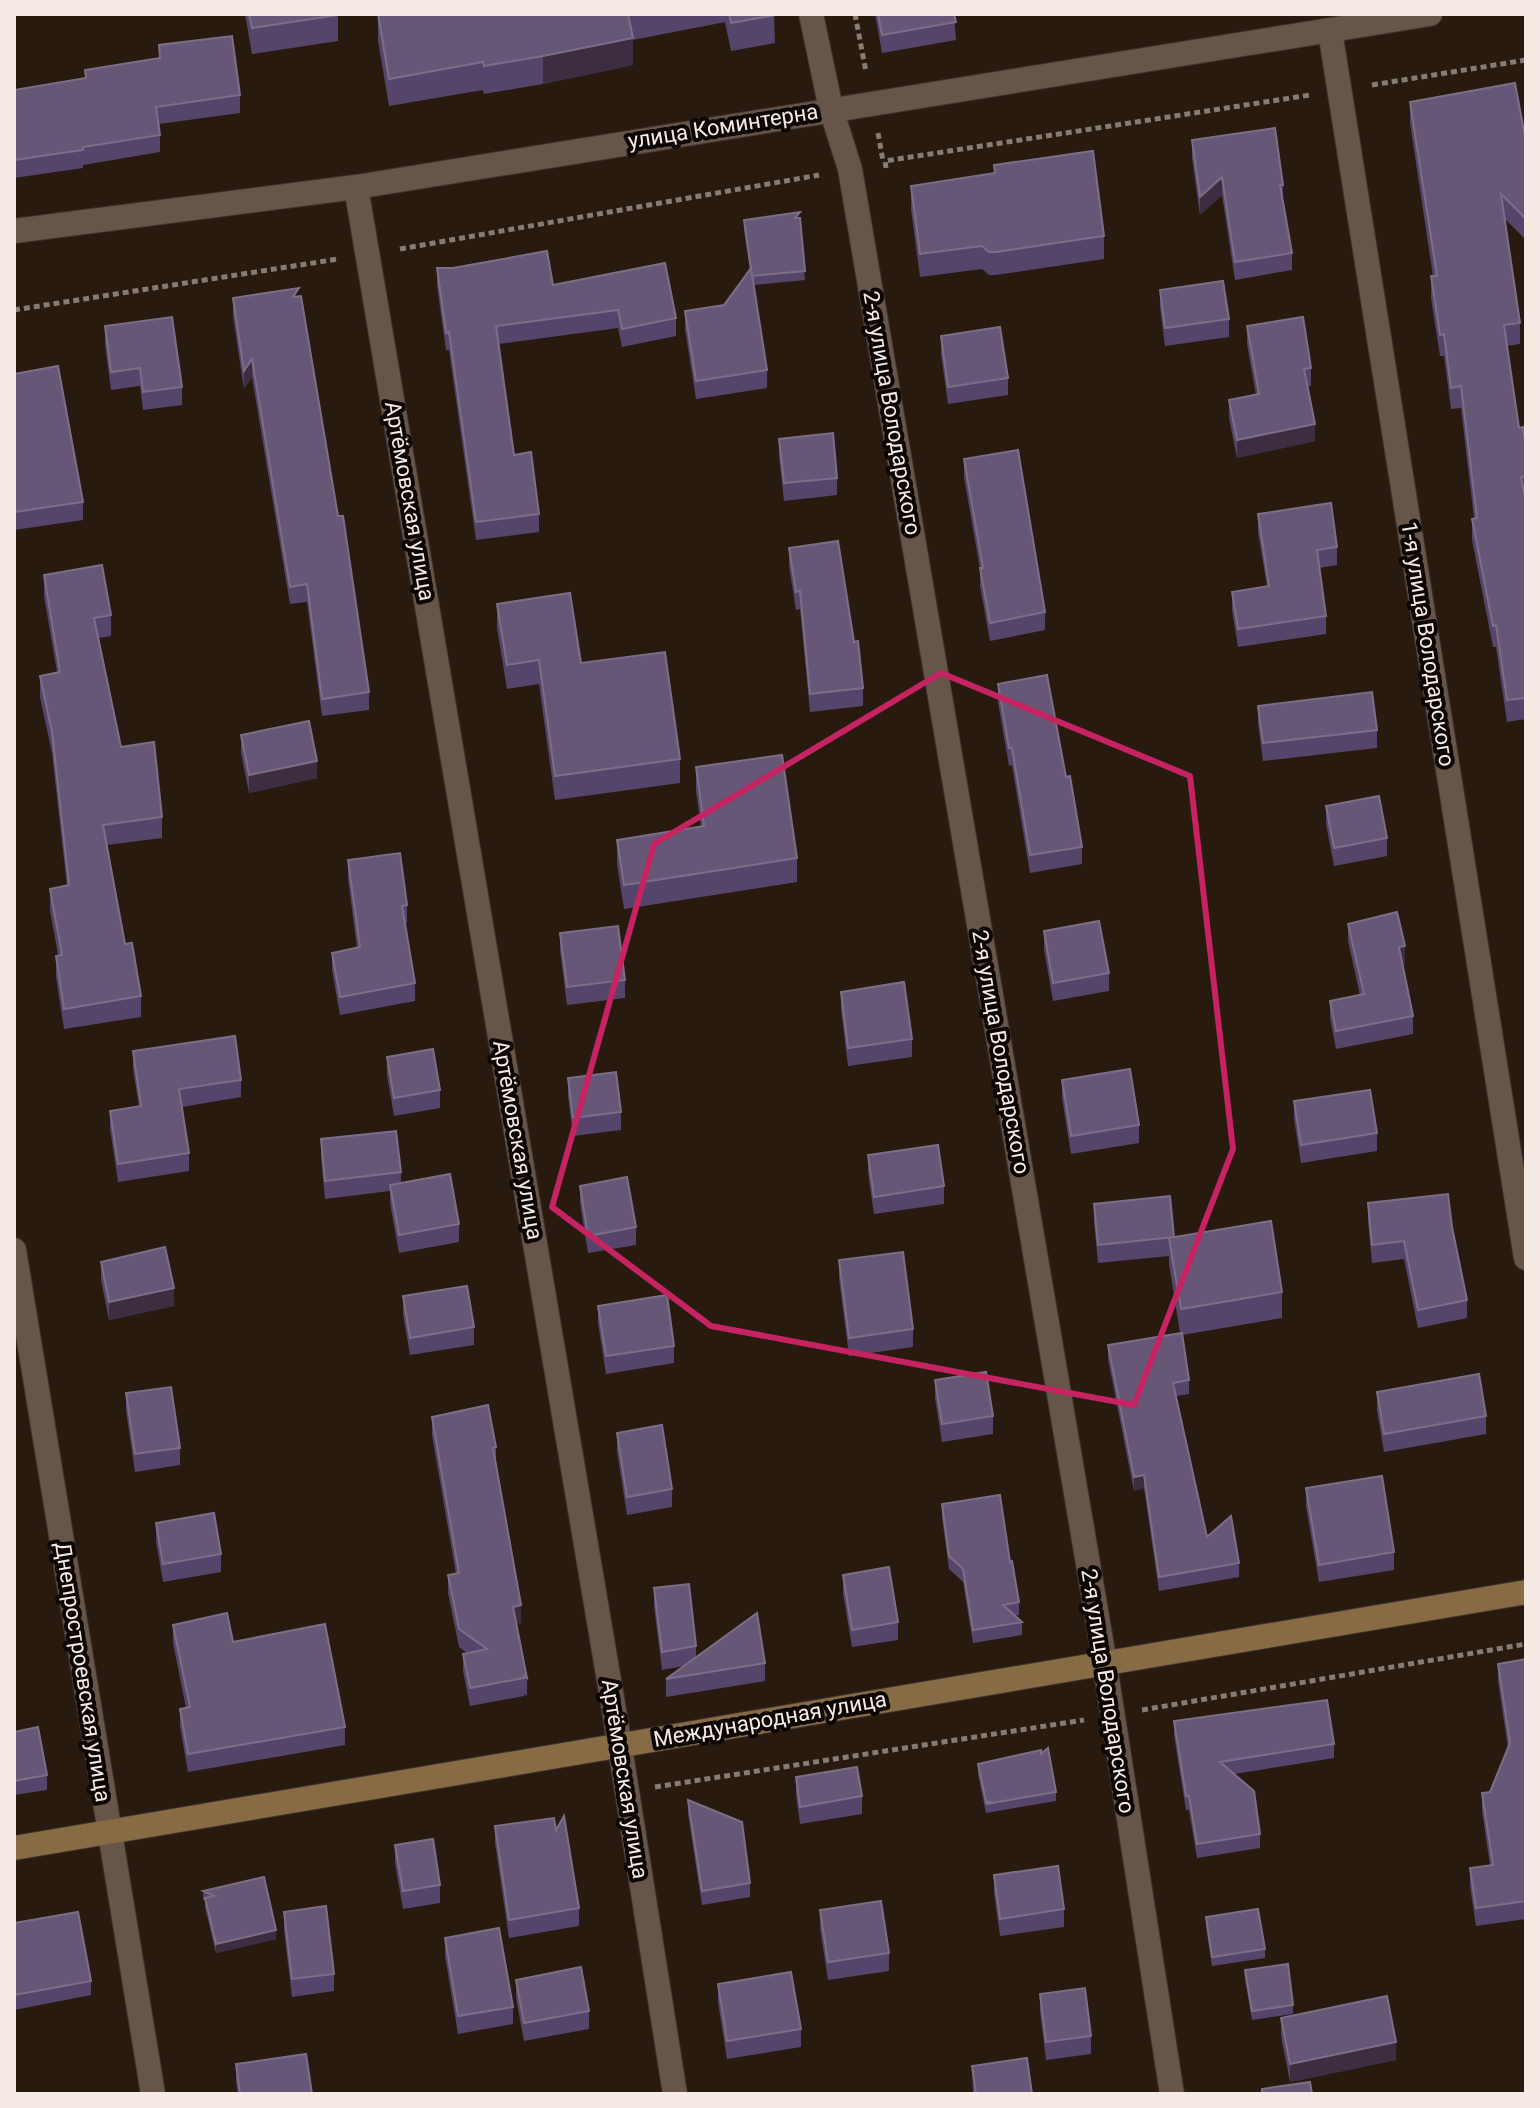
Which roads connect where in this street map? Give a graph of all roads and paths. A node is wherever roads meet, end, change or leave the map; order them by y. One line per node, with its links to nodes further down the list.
1 (811, 14): 8 (street, 2-я улица Володарского)
2 (855, 14): 7 (path)
3 (1430, 14): 4 (street, улица Коминтерна)
4 (1330, 31): 6 (street, 1-я улица Володарского); 7 (street, улица Коминтерна)
5 (1526, 60): 6 (path)
6 (1339, 90): 9 (path); 17 (street, 1-я улица Володарского)
7 (871, 102): 8 (street, улица Коминтерна); 9 (path)
8 (831, 109): 10 (street, 2-я улица Володарского); 12 (street, улица Коминтерна)
9 (885, 161): 10 (path); 11 (path)
10 (850, 169): 14 (path); 20 (street, 2-я улица Володарского)
11 (887, 176)
12 (356, 187): 13 (street, улица Коминтерна); 14 (street, Артёмовская улица)
13 (14, 231)
14 (368, 255): 15 (path); 22 (street, Артёмовская улица)
15 (14, 310)
16 (14, 1250): 24 (street, Днепростроевская улица)
17 (1526, 1258)
18 (1526, 1592): 20 (main road, Международная улица)
19 (1526, 1644): 21 (path)
20 (1104, 1662): 21 (street, 2-я улица Володарского); 22 (main road, Международная улица)
21 (1113, 1716): 23 (path); 28 (street, 2-я улица Володарского)
22 (619, 1745): 23 (street, Артёмовская улица); 24 (main road, Международная улица)
23 (627, 1791): 27 (street, Артёмовская улица)
24 (110, 1832): 25 (main road, Международная улица); 26 (street, Днепростроевская улица)
25 (14, 1848)
26 (153, 2094)
27 (675, 2094)
28 (1172, 2094)

